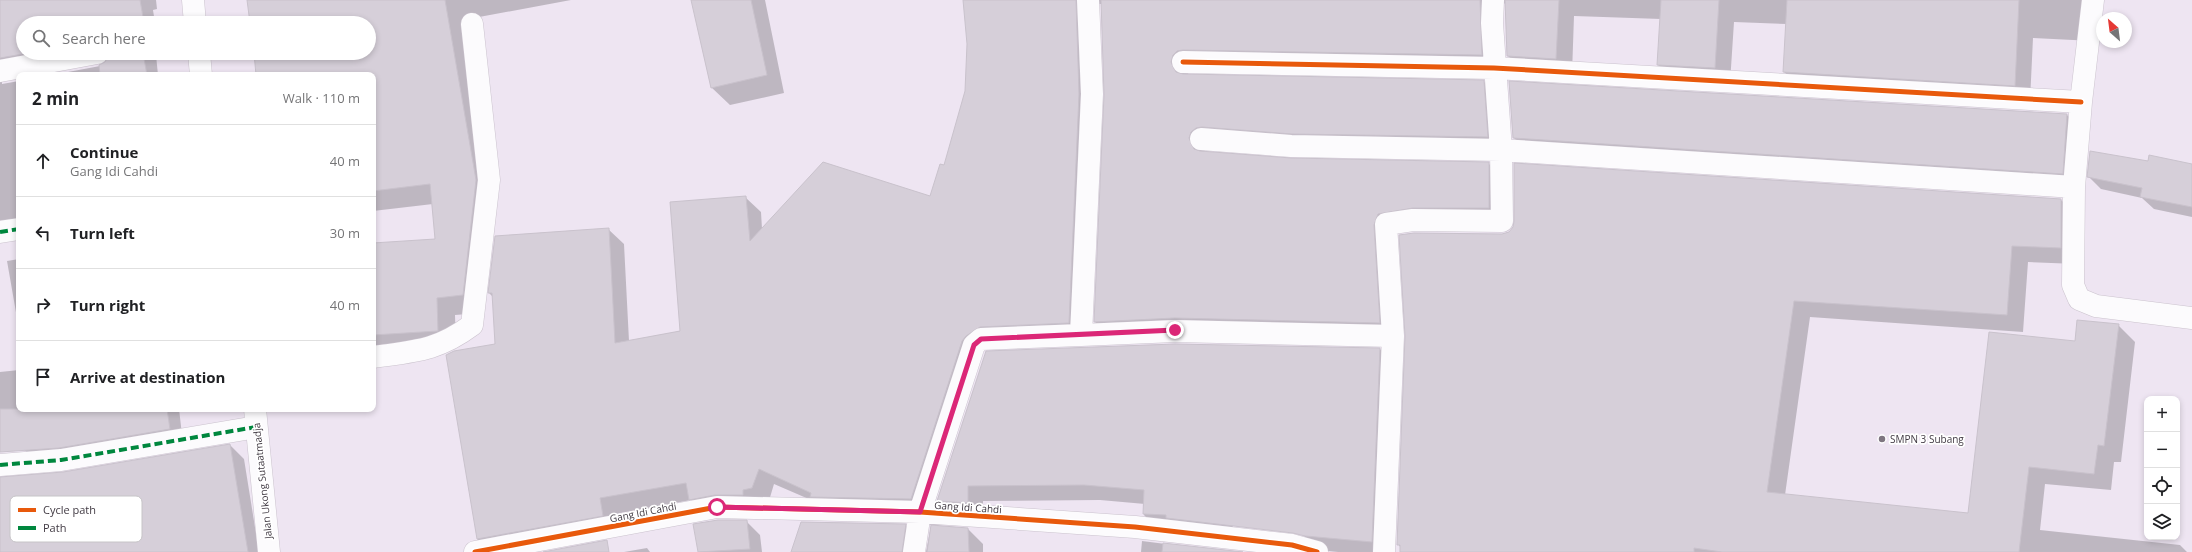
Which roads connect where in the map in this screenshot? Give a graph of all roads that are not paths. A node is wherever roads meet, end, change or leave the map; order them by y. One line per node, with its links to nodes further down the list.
1 (193, 0): 5 (street)
2 (1088, 0): 20 (street)
3 (1493, 0): 10 (street)
4 (2093, 0): 13 (street)
5 (194, 16)
6 (472, 24): 22 (street)
7 (59, 60): 11 (street)
8 (200, 60): 12 (street)
9 (1183, 62): 10 (street)
10 (1494, 68): 13 (street); 15 (street)
11 (0, 71)
12 (202, 72)
13 (2081, 102): 16 (street)
14 (1201, 140): 15 (street)
15 (1500, 150): 16 (street); 21 (street)
16 (2074, 186): 19 (street)
17 (16, 229): 18 (street)
18 (0, 232)
19 (2192, 318)
20 (1081, 335): 21 (street); 25 (street)
21 (1393, 336): 30 (street)
22 (376, 357)
23 (255, 418): 24 (street); 26 (street, Jalan Ukong Sutaatmadja)
24 (0, 465)
25 (920, 512): 27 (street, Gang Idi Cahdi); 28 (street); 29 (street, Gang Idi Cahdi)
26 (269, 552)
27 (475, 552)
28 (914, 552)
29 (1317, 552)
30 (1384, 552)

